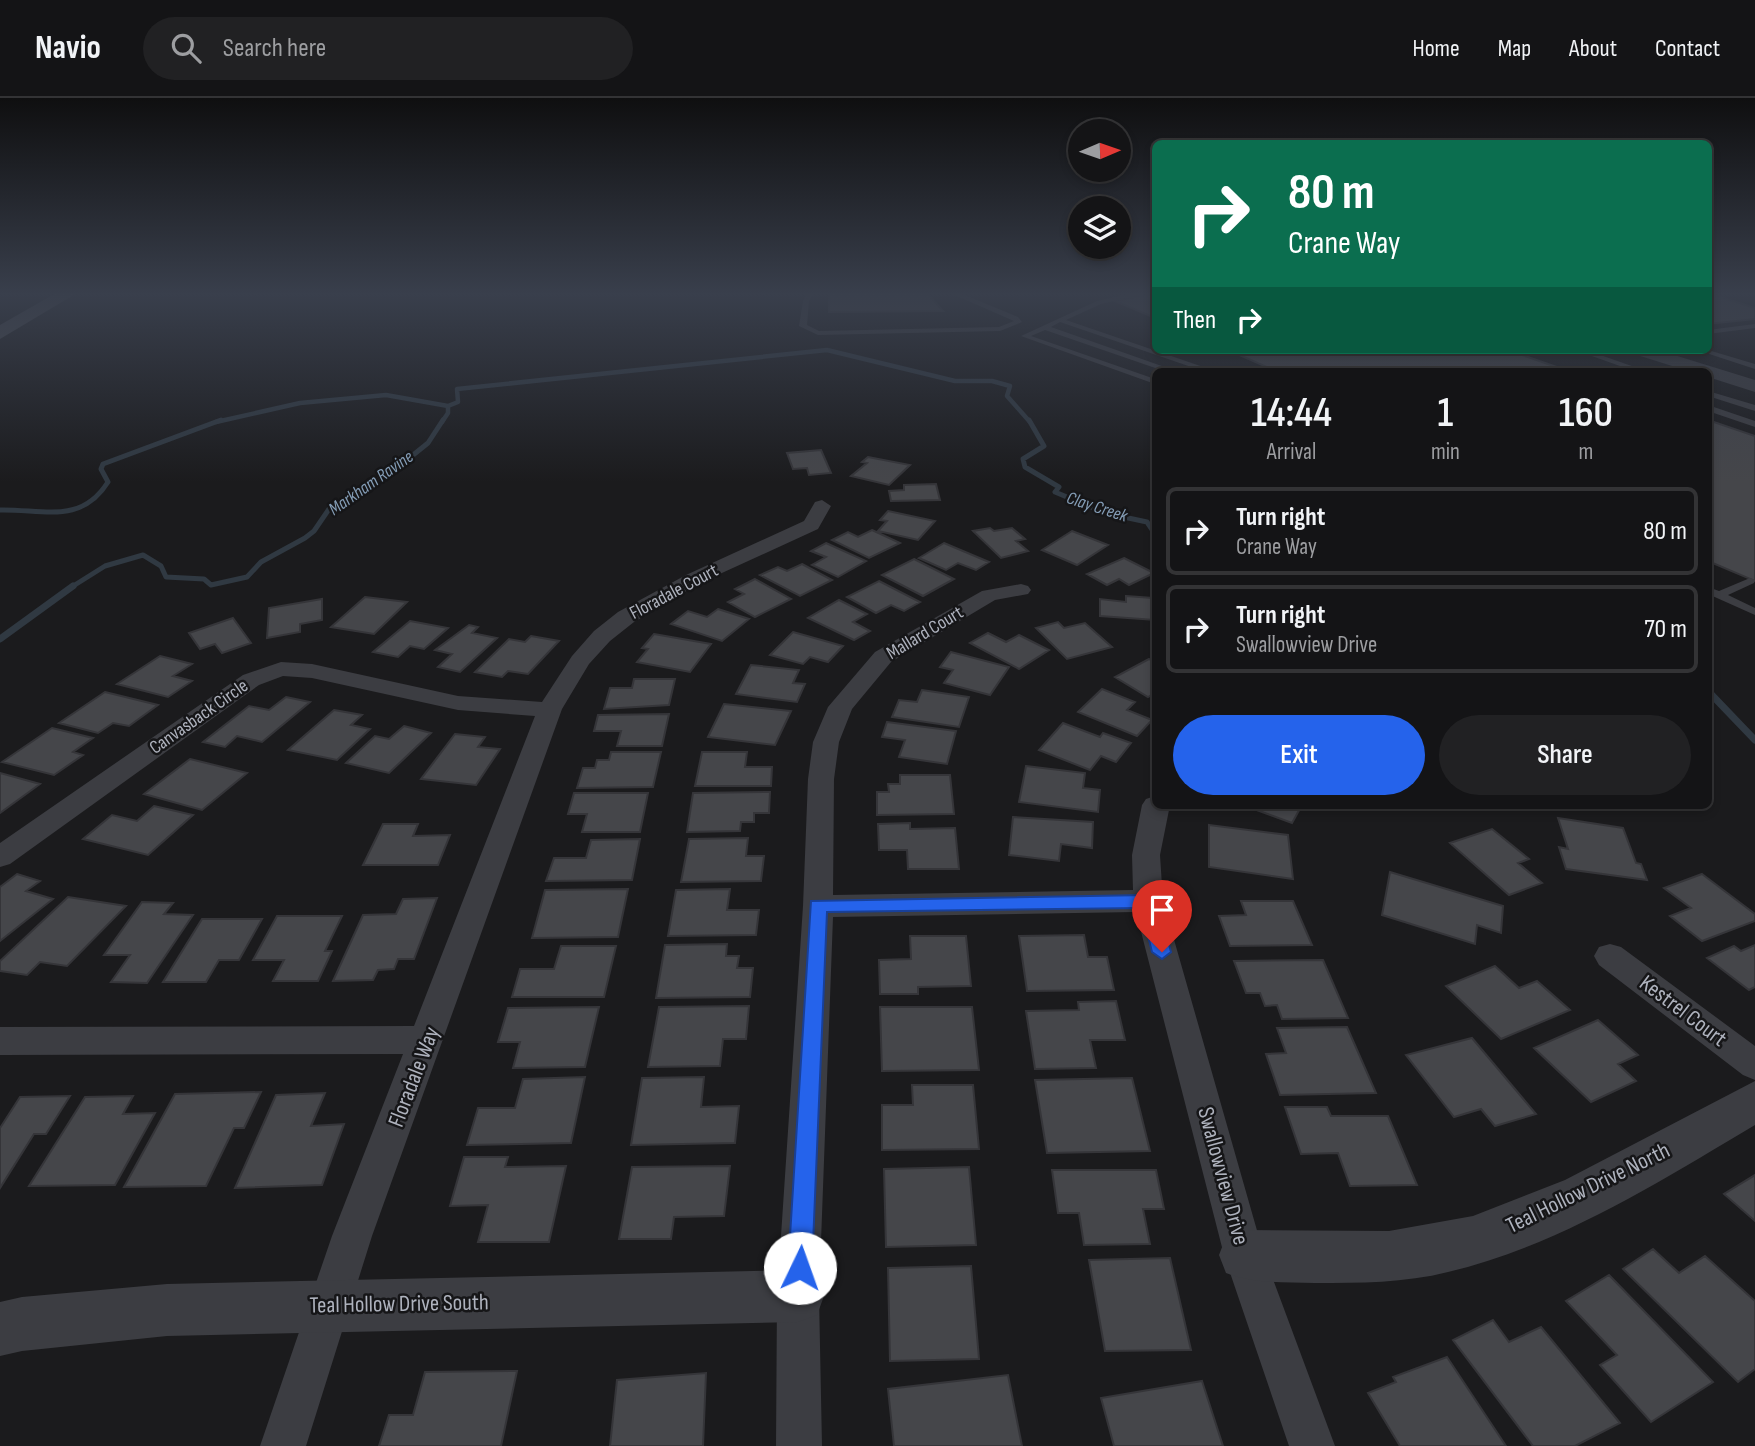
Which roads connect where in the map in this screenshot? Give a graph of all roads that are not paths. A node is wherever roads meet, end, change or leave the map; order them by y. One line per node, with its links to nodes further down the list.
1 (1081, 356): 13 (lane)
2 (1128, 356): 8 (lane)
3 (1166, 356): 9 (lane)
4 (1597, 356): 10 (lane)
5 (1659, 356): 11 (street)
6 (1720, 356): 7 (lane)
7 (1755, 367)
8 (1163, 368)
9 (1202, 368)
10 (1633, 368)
11 (1698, 368)
12 (1712, 372): 14 (street)
13 (1152, 381)
14 (1755, 386)
15 (1712, 396): 16 (lane)
16 (1755, 408)
17 (1712, 409): 18 (lane)
18 (1755, 424)
19 (822, 506): 24 (street, Floradale Court)
20 (1750, 581): 22 (lane)
21 (1021, 590): 28 (street, Mallard Court)
22 (1714, 592): 23 (lane)
23 (1755, 612)
24 (550, 709): 26 (street, Canvasback Circle); 30 (street, Floradale Way)
25 (1155, 809): 27 (street)
26 (0, 857)
27 (1148, 901): 28 (street); 34 (street, Swallowview Drive)
28 (818, 906): 35 (street, Mallard Court)
29 (1610, 956): 32 (street, Kestrel Court)
30 (428, 1040): 31 (street); 36 (street, Floradale Way)
31 (0, 1041)
32 (1755, 1065)
33 (1755, 1101): 34 (street, Teal Hollow Drive North)
34 (1244, 1255): 40 (street, Swallowview Drive)
35 (799, 1296): 36 (street, Teal Hollow Drive South); 39 (street, Mallard Court)
36 (328, 1305): 37 (street, Teal Hollow Drive South); 38 (street, Floradale Way)
37 (0, 1329)
38 (283, 1446)
39 (799, 1446)
40 (1312, 1446)

